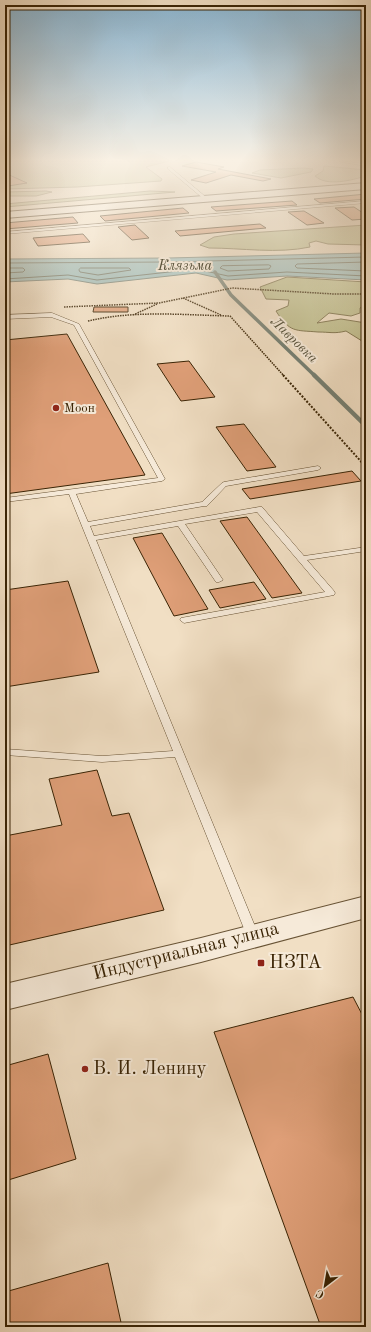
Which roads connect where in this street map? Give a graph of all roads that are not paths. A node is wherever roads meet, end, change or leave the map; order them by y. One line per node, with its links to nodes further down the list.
1 (120, 223): 2 (lane)
2 (5, 233)
3 (5, 317): 5 (lane)
4 (318, 468): 8 (lane)
5 (72, 492): 6 (lane); 8 (lane)
6 (5, 500)
7 (180, 523): 9 (lane); 11 (lane); 12 (lane)
8 (85, 525): 9 (lane)
9 (91, 539): 15 (lane)
10 (366, 548): 11 (lane)
11 (301, 559): 13 (lane)
12 (219, 580)
13 (184, 620)
14 (5, 752): 15 (lane)
15 (178, 754): 17 (lane)
16 (364, 905): 17 (main road, Индустриальная улица)
17 (253, 936): 18 (main road, Индустриальная улица)
18 (5, 997)

